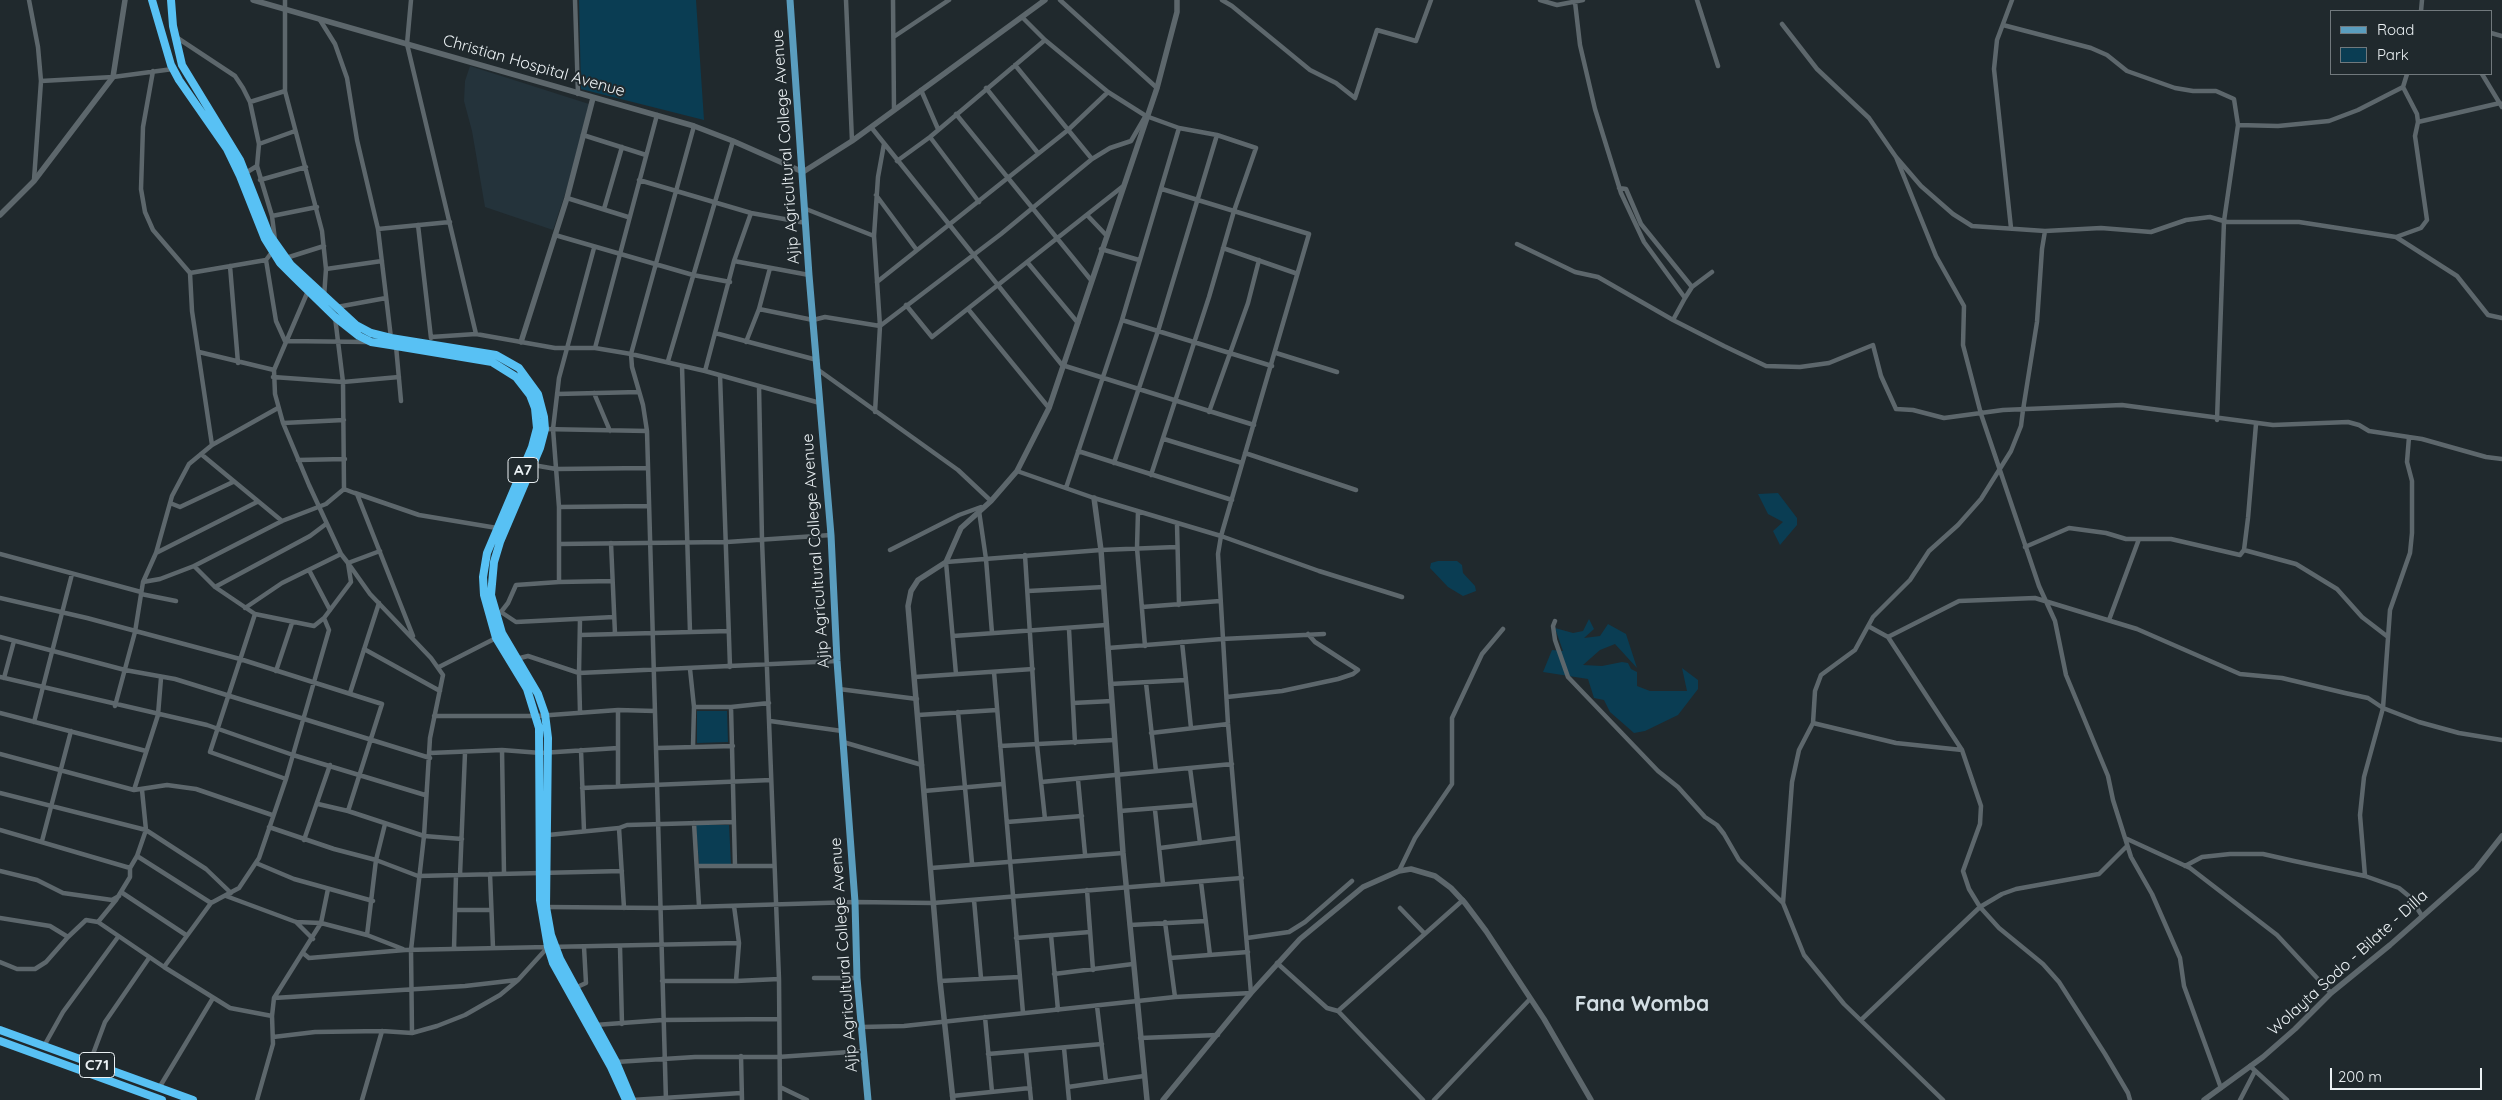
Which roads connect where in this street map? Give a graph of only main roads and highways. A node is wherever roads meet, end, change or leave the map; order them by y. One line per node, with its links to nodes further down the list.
1 (125, 0): 11 (main road)
2 (152, 0): 10 (highway, A7)
3 (171, 0): 10 (highway, A7)
4 (253, 0): 8 (main road, Christian Hospital Avenue)
5 (790, 0): 9 (main road, Ajip Agricultural College Avenue)
6 (1046, 0): 9 (main road)
7 (1177, 0): 25 (main road)
8 (593, 98): 9 (main road, Christian Hospital Avenue); 14 (main road)
9 (803, 172): 30 (main road, Ajip Agricultural College Avenue)
10 (244, 174): 12 (highway, A7)
11 (0, 215)
12 (274, 248): 13 (highway, A7); 13 (highway, A7)
13 (322, 299): 15 (highway, A7); 15 (highway, A7)
14 (521, 342)
15 (392, 343): 16 (highway, A7); 16 (highway, A7)
16 (541, 428): 18 (highway, A7); 18 (highway, A7)
17 (1094, 498): 31 (main road)
18 (541, 715): 19 (highway, A7)
19 (544, 753): 21 (highway, A7); 21 (highway, A7)
20 (2502, 836): 34 (main road, Wolayta Sodo - Bilate - Dilla)
21 (544, 874): 22 (highway, A7); 22 (highway, A7)
22 (551, 947): 28 (highway, A7); 29 (highway, A7)
23 (0, 1030): 27 (highway, C71)
24 (0, 1041): 26 (highway, C71)
25 (953, 1098)
26 (162, 1100)
27 (194, 1100)
28 (626, 1100)
29 (632, 1100)
30 (868, 1100)
31 (1147, 1100)
32 (1163, 1100): 33 (main road)
33 (1591, 1100)
34 (2204, 1100)

